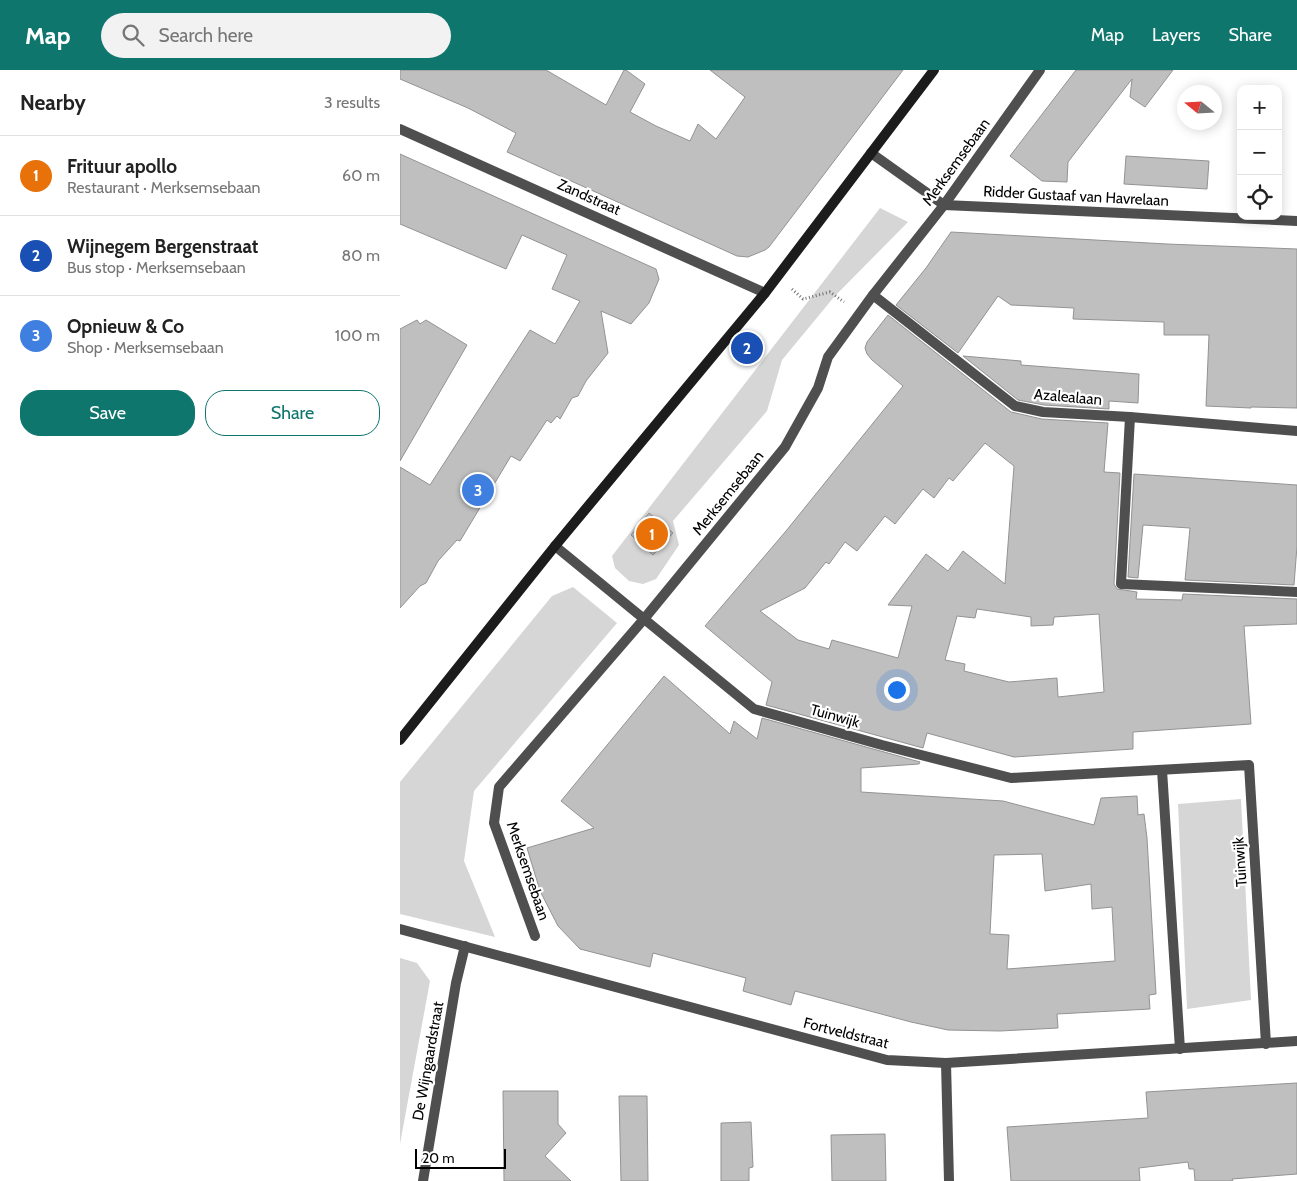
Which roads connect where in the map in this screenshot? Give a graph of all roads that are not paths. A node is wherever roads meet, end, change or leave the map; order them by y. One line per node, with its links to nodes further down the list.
1 (934, 70): 4 (main road)
2 (1040, 70): 5 (street, Merksemsebaan)
3 (400, 129): 7 (street, Zandstraat)
4 (871, 153): 5 (street); 7 (main road)
5 (944, 205): 6 (street, Ridder Gustaaf van Havrelaan); 8 (street, Merksemsebaan)
6 (1297, 221)
7 (765, 293): 11 (main road)
8 (873, 295): 9 (street, Azalealaan); 13 (street, Merksemsebaan)
9 (1130, 417): 10 (street, Azalealaan); 12 (street)
10 (1297, 431)
11 (555, 546): 13 (street, Tuinwijk); 14 (main road)
12 (1297, 592)
13 (644, 619): 15 (street, Tuinwijk); 17 (street, Merksemsebaan)
14 (400, 740)
15 (1162, 770): 20 (street, Tuinwijk); 21 (street)
16 (400, 929): 18 (street, Fortveldstraat)
17 (535, 936)
18 (465, 946): 22 (street, Fortveldstraat); 23 (street, De Wijngaardstraat)
19 (1297, 1041): 20 (street, Fortveldstraat)
20 (1266, 1044): 21 (street, Fortveldstraat)
21 (1180, 1049): 22 (street, Fortveldstraat)
22 (946, 1063): 24 (street)
23 (423, 1181)
24 (949, 1181)

